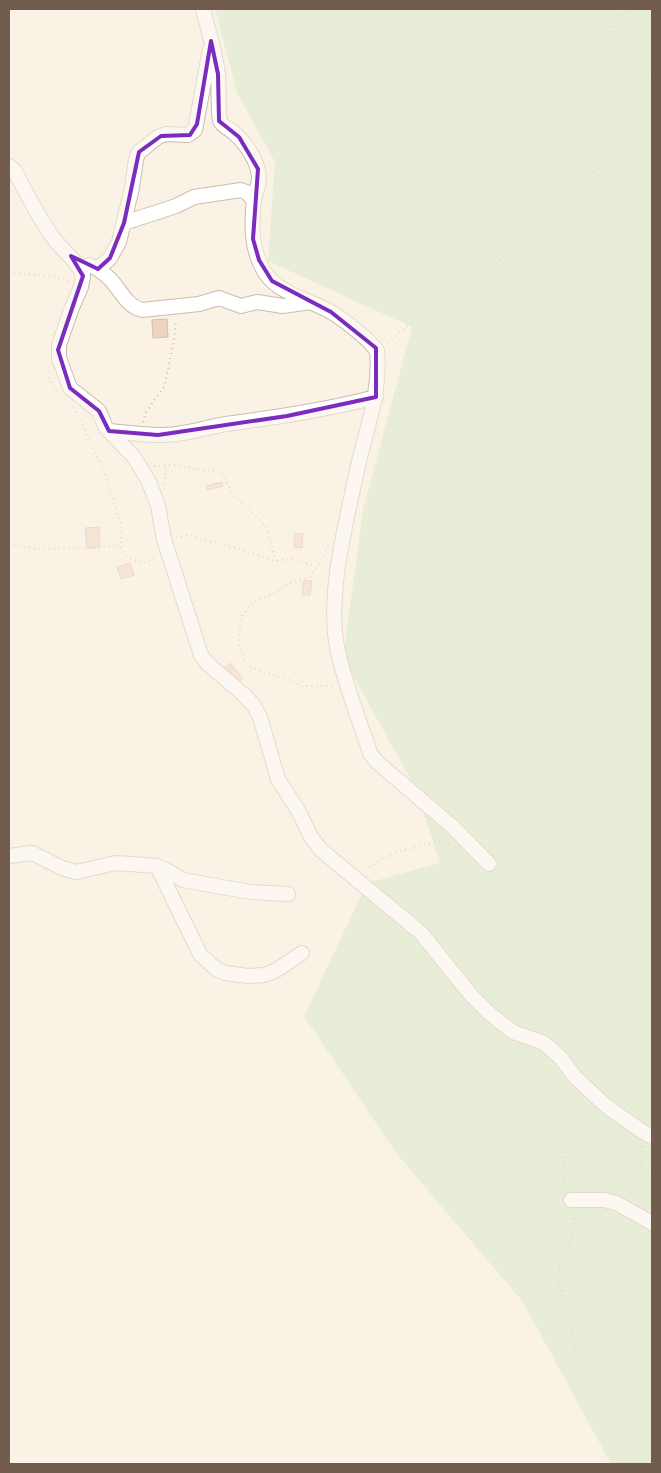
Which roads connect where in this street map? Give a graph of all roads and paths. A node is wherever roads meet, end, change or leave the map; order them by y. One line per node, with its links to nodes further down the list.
1 (202, 9): 3 (street)
2 (629, 9): 4 (path)
3 (211, 41): 7 (street); 8 (street)
4 (652, 80)
5 (652, 152): 15 (path)
6 (9, 166): 9 (street)
7 (254, 200): 8 (street); 13 (street)
8 (124, 223): 10 (street)
9 (71, 256): 10 (street); 12 (street)
10 (98, 269): 14 (street)
11 (9, 273): 12 (path)
12 (81, 285): 20 (street)
13 (310, 302): 14 (street); 15 (street)
14 (177, 306): 21 (path)
15 (377, 353): 18 (street)
16 (48, 365): 17 (path)
17 (60, 394)
18 (376, 397): 21 (street); 29 (street)
19 (72, 407): 25 (path)
20 (108, 431): 21 (street); 22 (street)
21 (132, 433)
22 (139, 466): 24 (street); 27 (path)
23 (9, 544): 25 (path)
24 (165, 544): 25 (path); 27 (path); 34 (street)
25 (121, 545)
26 (328, 545): 28 (path)
27 (276, 561): 28 (path)
28 (317, 566): 29 (path)
29 (348, 686): 32 (street)
30 (456, 847): 34 (path)
31 (9, 856): 33 (street)
32 (489, 864)
33 (157, 866): 35 (street); 36 (street)
34 (357, 878): 37 (street)
35 (288, 894)
36 (302, 953)
37 (596, 1097): 38 (street); 40 (path)
38 (649, 1135): 39 (path)
39 (652, 1180)
40 (571, 1200): 41 (street); 42 (path)
41 (652, 1223)
42 (577, 1371)

